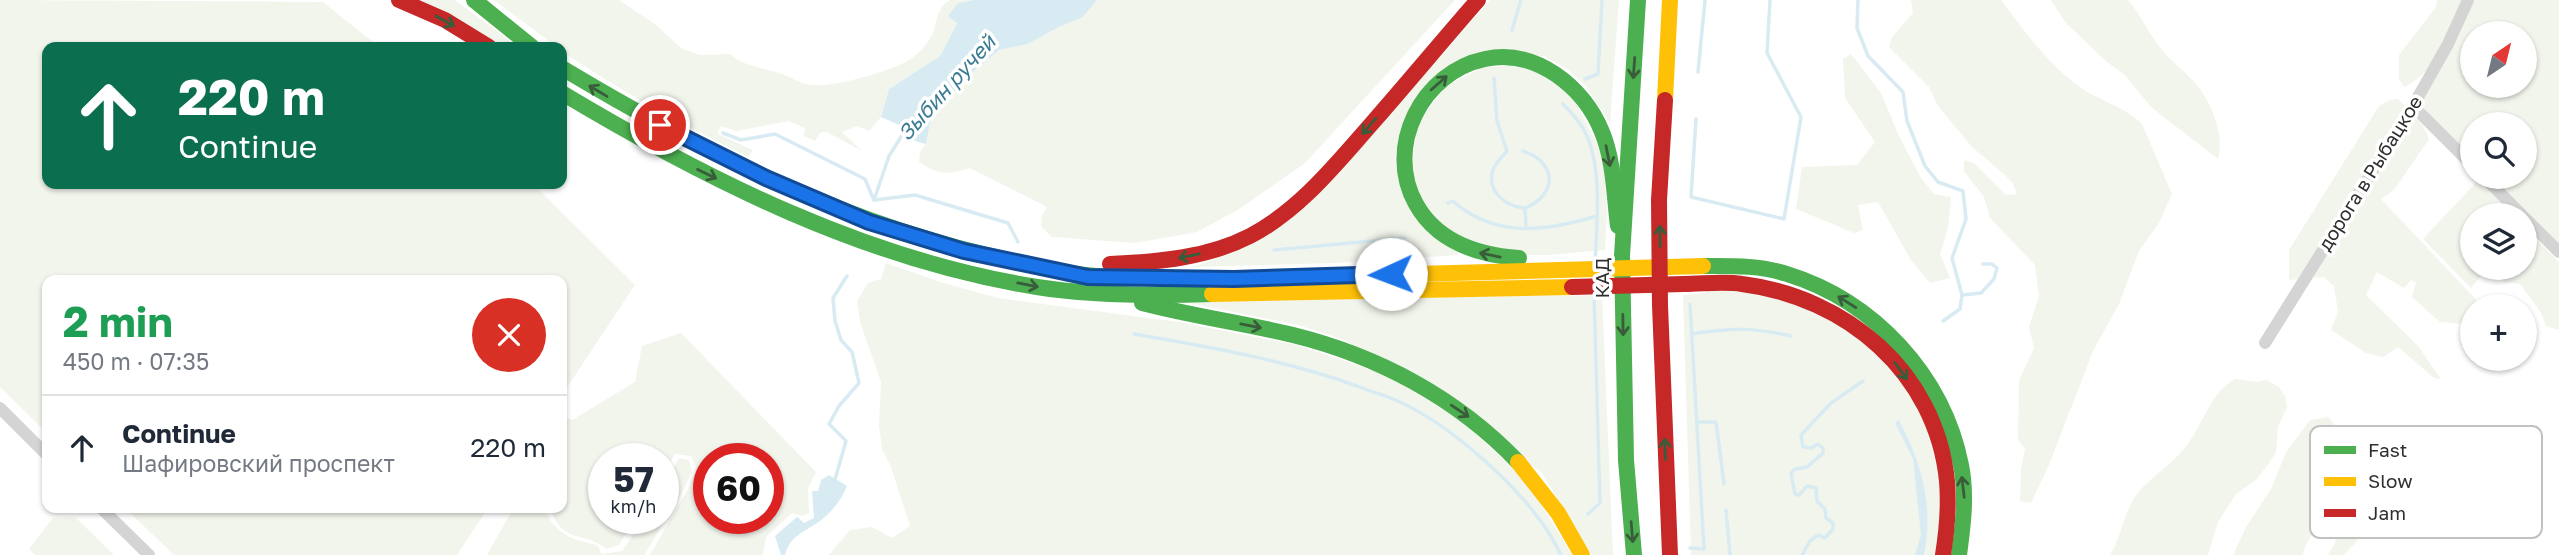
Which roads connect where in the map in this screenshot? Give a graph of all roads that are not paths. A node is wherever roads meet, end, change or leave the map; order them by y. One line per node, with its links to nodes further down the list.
1 (399, 0): 7 (main road, one-way to 7)
2 (474, 0): 8 (main road)
3 (1478, 0): 18 (main road, one-way to 18)
4 (1639, 0): 17 (main road, КАД, one-way to 17)
5 (1670, 0): 25 (main road, one-way to 5)
6 (2468, 0): 11 (street, дорога в Рыбацкое)
7 (481, 42)
8 (526, 42)
9 (567, 71): 18 (main road, one-way to 9)
10 (567, 96): 20 (main road, one-way to 20)
11 (2413, 106): 12 (street); 21 (street, дорога в Рыбацкое)
12 (2460, 153)
13 (2496, 189): 14 (street)
14 (2510, 203)
15 (2537, 230): 16 (street)
16 (2559, 252)
17 (1622, 256): 19 (main road, one-way to 17); 28 (main road, КАД, one-way to 28)
18 (1018, 262): 19 (main road)
19 (1582, 263): 32 (main road, one-way to 19)
20 (1113, 294): 27 (main road, one-way to 27); 31 (main road, one-way to 31)
21 (2266, 343)
22 (0, 408): 23 (street)
23 (42, 450)
24 (106, 513): 26 (street)
25 (1668, 517): 29 (main road); 30 (main road)
26 (149, 555)
27 (1582, 555)
28 (1634, 555)
29 (1670, 555)
30 (1677, 555)
31 (1943, 555)
32 (1959, 555)

